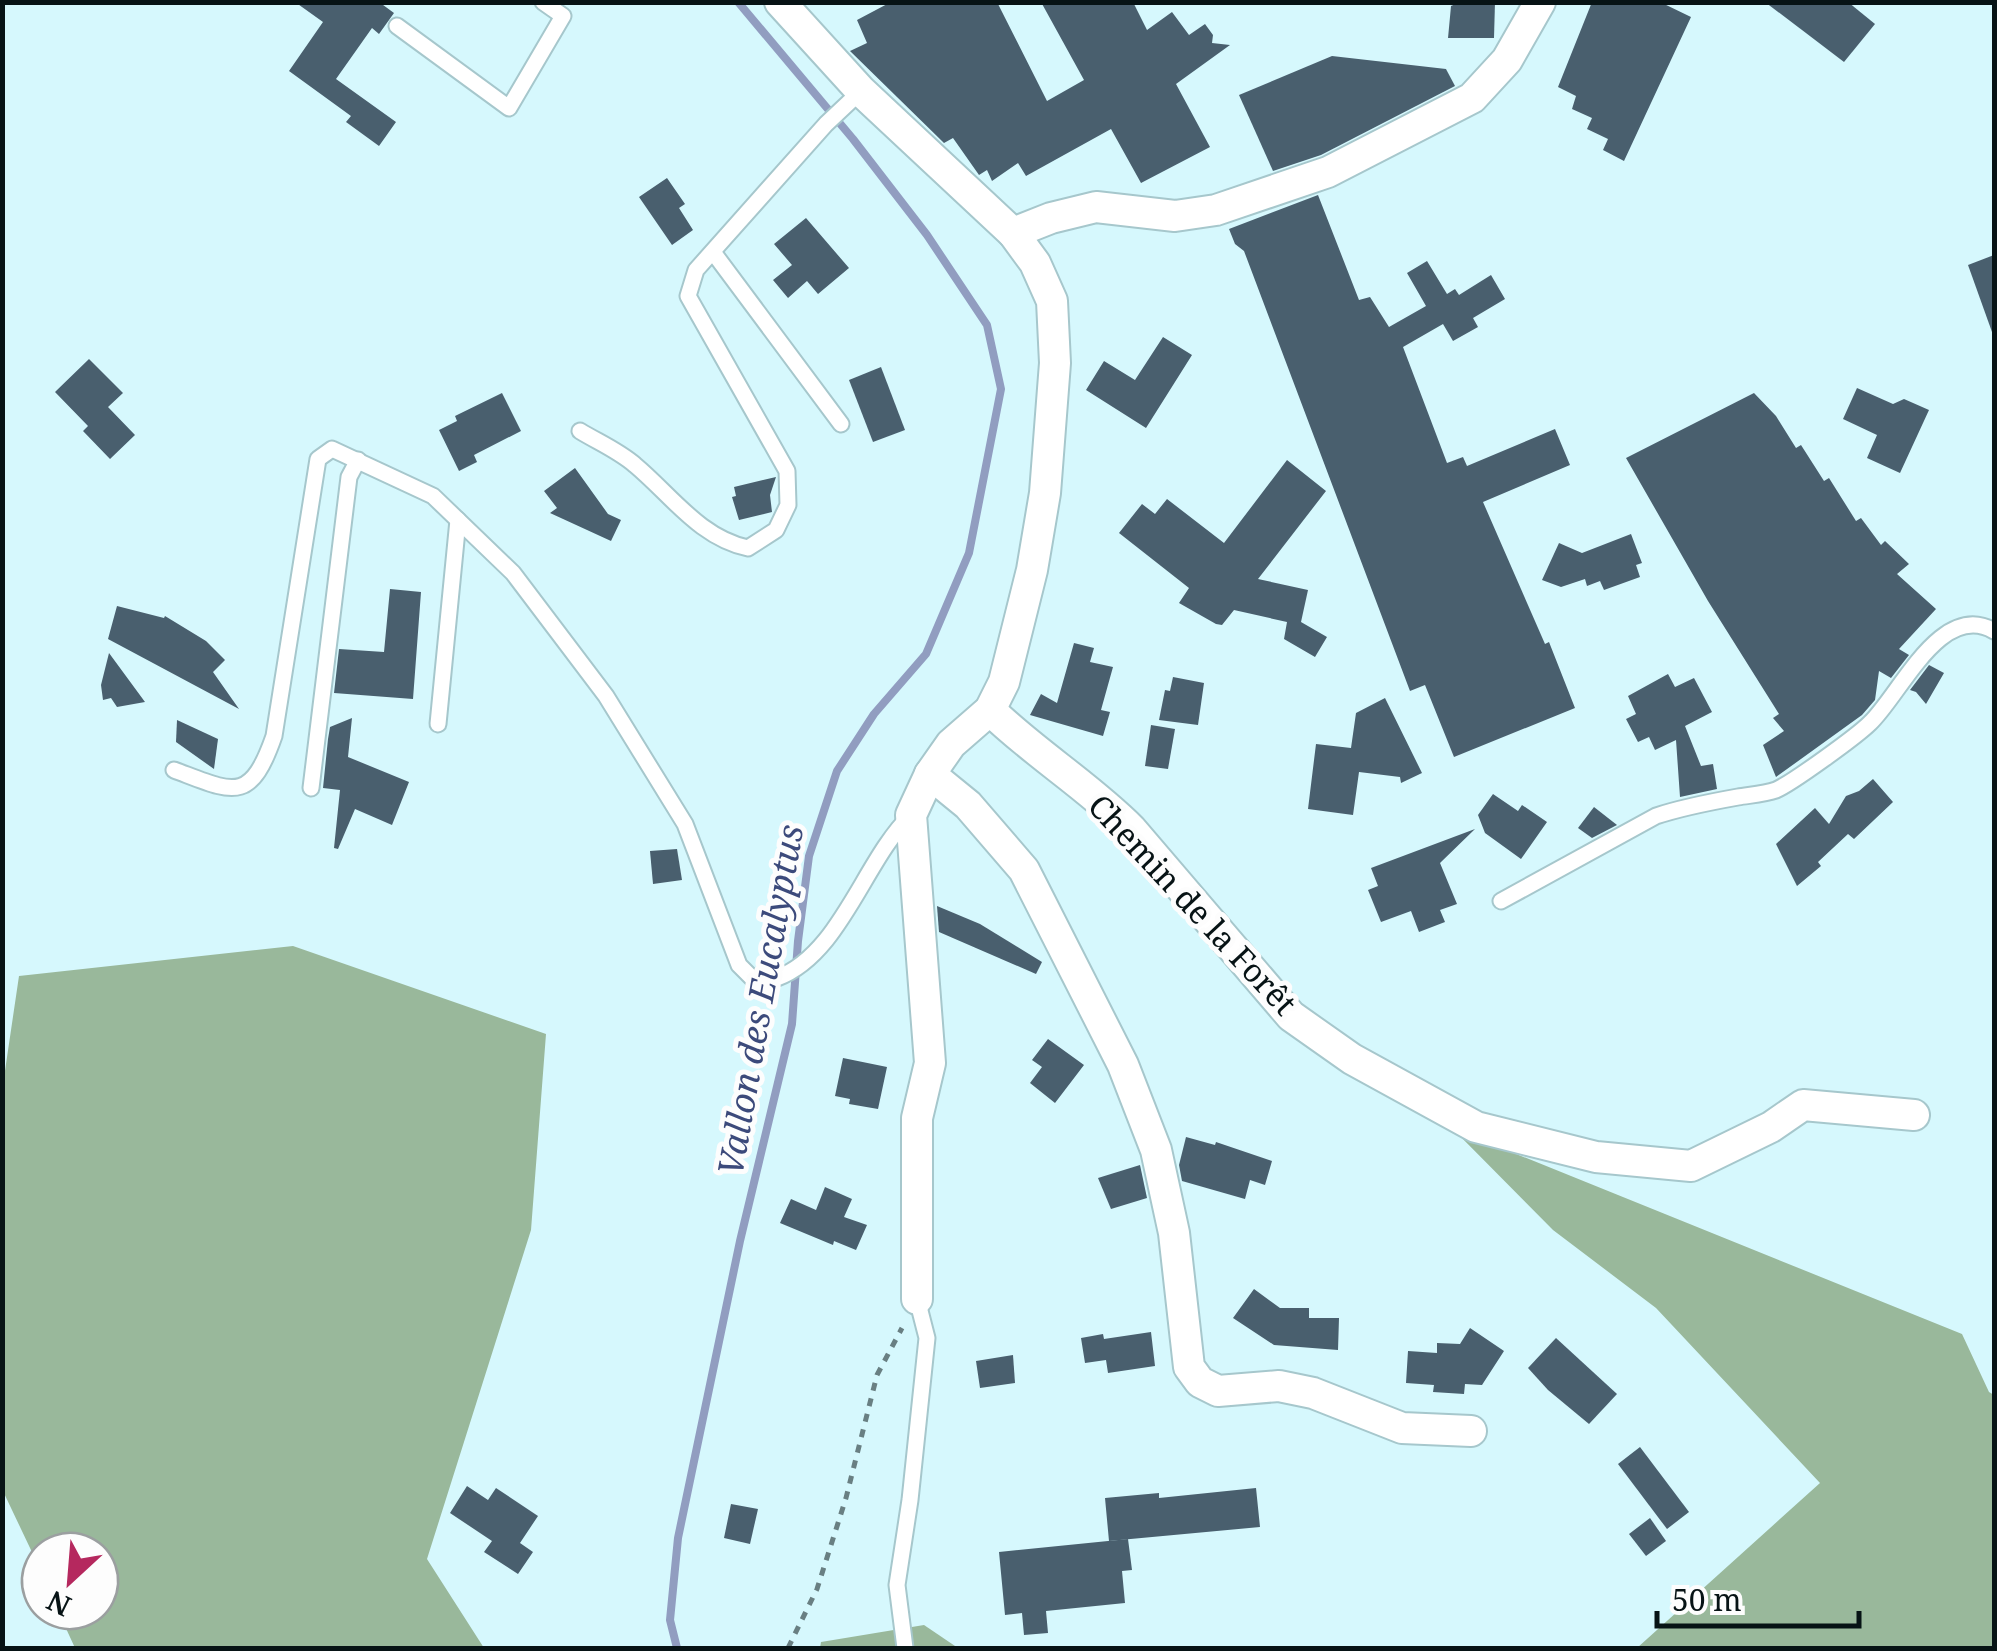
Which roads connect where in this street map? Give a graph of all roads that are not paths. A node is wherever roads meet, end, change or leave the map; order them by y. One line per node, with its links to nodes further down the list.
1 (542, 2): 4 (lane)
2 (780, 2): 5 (street)
3 (1540, 2): 6 (street)
4 (396, 26)
5 (851, 100): 6 (street); 7 (lane)
6 (1013, 233): 13 (street)
7 (712, 252): 8 (lane); 9 (lane)
8 (841, 424)
9 (580, 431)
10 (358, 460): 11 (lane); 15 (lane); 17 (lane)
11 (458, 520): 14 (lane); 18 (lane)
12 (1994, 631): 19 (lane)
13 (990, 710): 16 (street); 20 (street, Chemin de la Forêt)
14 (438, 724)
15 (174, 770)
16 (930, 774): 18 (street); 22 (street)
17 (310, 788)
18 (911, 815): 21 (street)
19 (1502, 901)
20 (1914, 1115)
21 (917, 1298): 23 (lane)
22 (1472, 1431)
23 (905, 1648)

